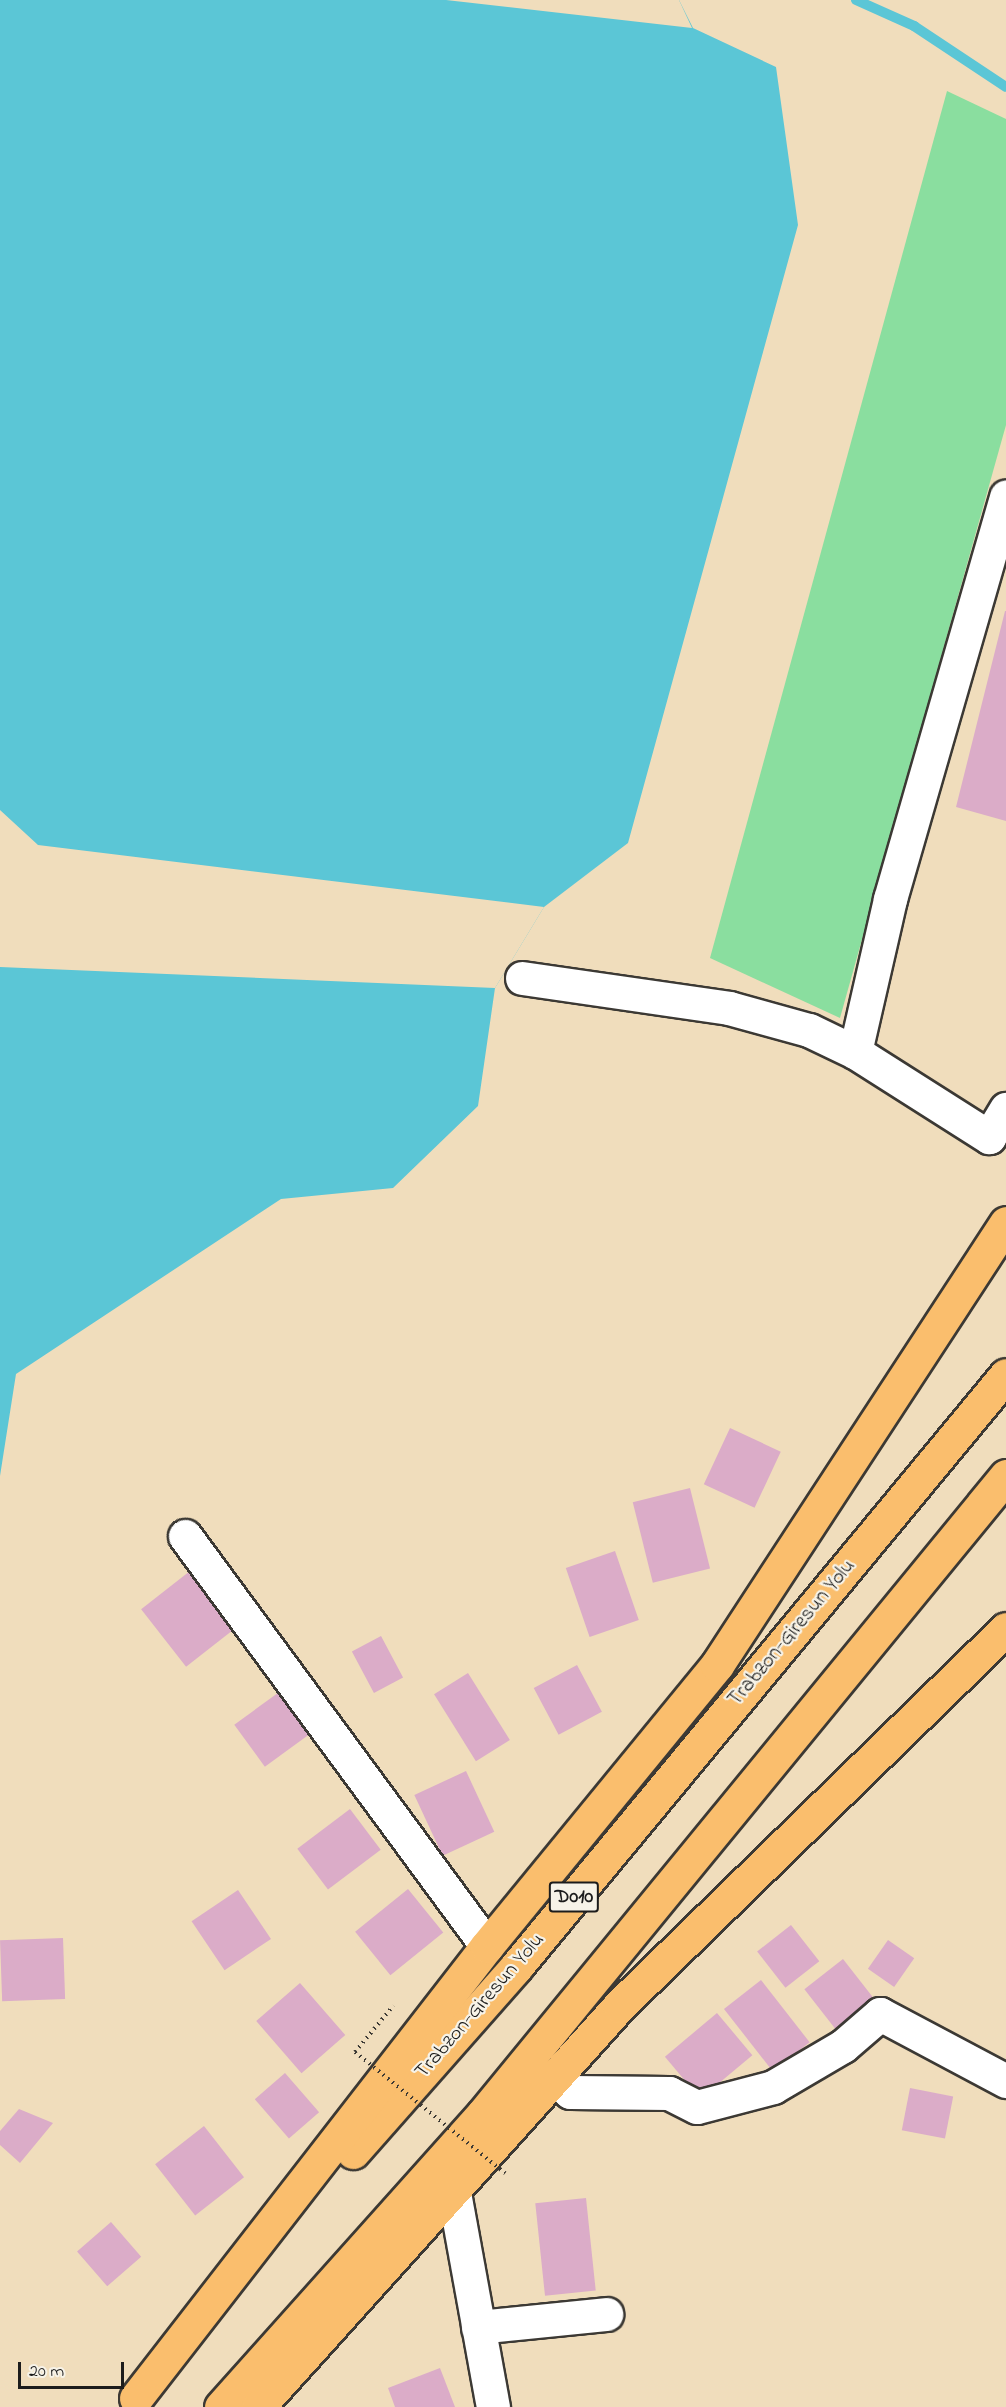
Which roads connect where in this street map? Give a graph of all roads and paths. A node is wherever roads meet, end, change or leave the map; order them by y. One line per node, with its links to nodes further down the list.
1 (1006, 496): 3 (street)
2 (522, 978): 3 (street)
3 (855, 1052): 4 (street)
4 (1006, 1109)
5 (1006, 1223): 10 (highway)
6 (1006, 1375): 19 (highway, Trabzon-Giresun Yolu / D010)
7 (1006, 1476): 14 (highway)
8 (185, 1536): 10 (street)
9 (1006, 1629): 12 (highway)
10 (487, 1947): 19 (highway)
11 (355, 2052): 15 (path, bridge)
12 (555, 2077): 13 (street); 16 (highway)
13 (1006, 2081)
14 (446, 2157): 16 (street); 20 (highway)
15 (505, 2173)
16 (457, 2188): 18 (street); 21 (highway)
17 (606, 2314): 18 (street)
18 (478, 2327): 22 (street)
19 (131, 2402)
20 (221, 2407)
21 (258, 2407)
22 (493, 2407)

